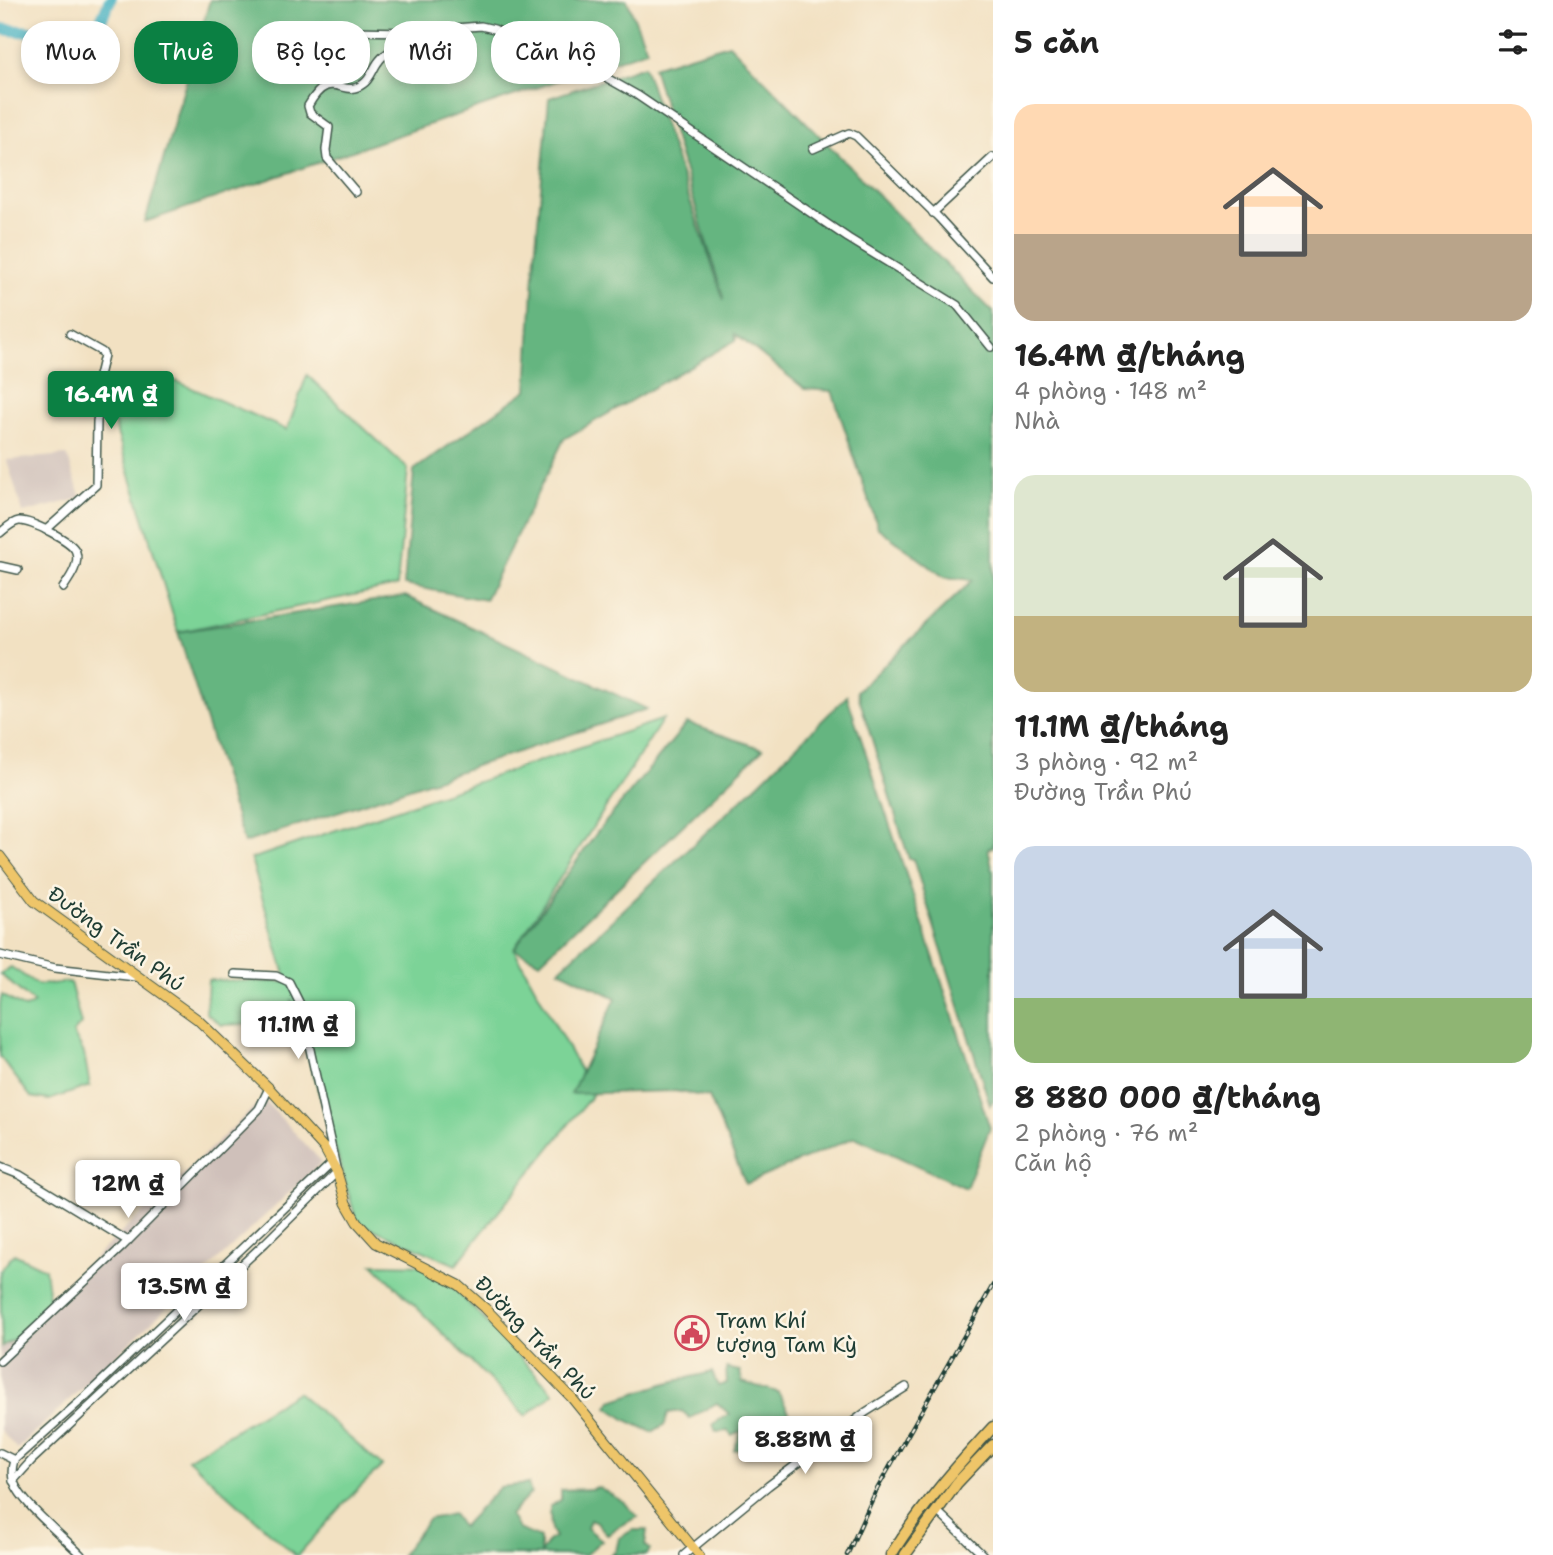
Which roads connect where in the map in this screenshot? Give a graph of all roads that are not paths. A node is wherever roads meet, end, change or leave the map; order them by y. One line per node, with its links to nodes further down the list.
1 (477, 28): 9 (street)
2 (384, 56): 5 (street)
3 (813, 149): 6 (street)
4 (993, 157): 6 (street)
5 (356, 192)
6 (933, 213): 7 (street)
7 (993, 277)
8 (70, 334): 10 (street)
9 (991, 347)
10 (46, 530): 11 (street); 14 (street)
11 (0, 533)
12 (0, 566): 13 (street)
13 (18, 570)
14 (63, 588)
15 (0, 856): 18 (main road, Đường Trần Phú)
16 (0, 955): 18 (street)
17 (234, 974): 21 (street)
18 (136, 976): 19 (main road, Đường Trần Phú)
19 (269, 1088): 21 (main road, Đường Trần Phú); 22 (street)
20 (0, 1167): 22 (street)
21 (335, 1167): 28 (street); 29 (street); 31 (main road, Đường Trần Phú)
22 (128, 1241): 23 (street)
23 (0, 1362)
24 (906, 1387): 31 (street)
25 (993, 1427): 34 (highway)
26 (993, 1445): 30 (highway)
27 (0, 1453): 28 (street)
28 (14, 1460): 29 (street)
29 (13, 1481): 32 (street)
30 (937, 1511): 35 (highway); 36 (street)
31 (696, 1551): 33 (street)
32 (81, 1555)
33 (684, 1555)
34 (891, 1555)
35 (905, 1555)
36 (983, 1555)

